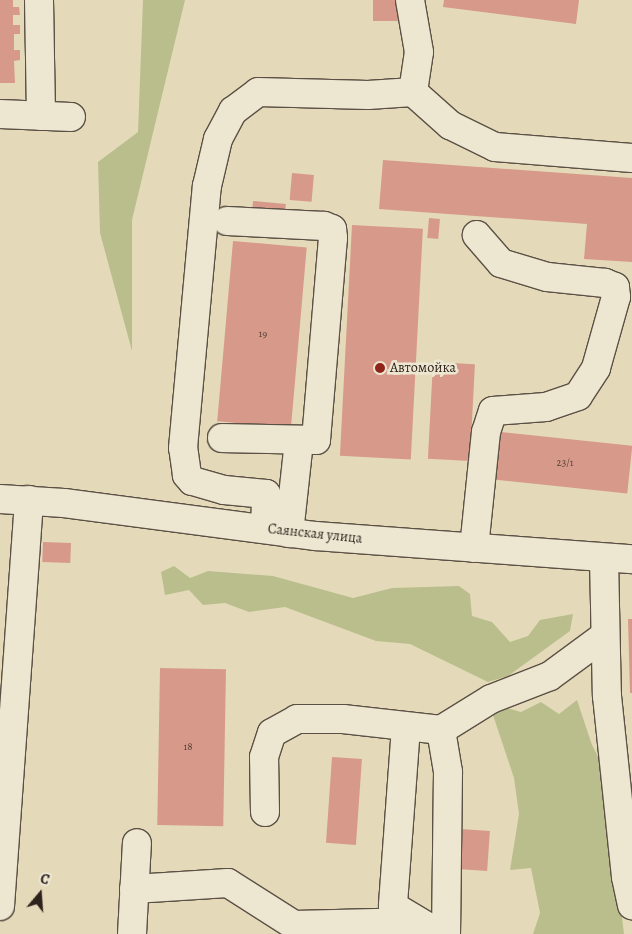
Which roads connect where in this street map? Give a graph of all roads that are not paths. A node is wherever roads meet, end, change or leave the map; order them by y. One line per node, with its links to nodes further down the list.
1 (39, 0): 5 (street)
2 (410, 0): 3 (street)
3 (413, 92): 7 (street); 14 (street)
4 (0, 114): 5 (street)
5 (42, 116): 6 (street)
6 (71, 117)
7 (632, 158)
8 (227, 221): 11 (street)
9 (478, 235): 15 (street)
10 (222, 438): 11 (street)
11 (299, 440): 14 (street)
12 (0, 499): 13 (street, Саянская улица)
13 (29, 500): 14 (street, Саянская улица); 25 (street)
14 (277, 531): 15 (street, Саянская улица)
15 (474, 548): 16 (street, Саянская улица)
16 (604, 558): 17 (street, Саянская улица); 18 (street)
17 (632, 558)
18 (603, 637): 20 (street); 24 (street)
19 (406, 727): 20 (street); 21 (street); 26 (street)
20 (441, 730): 29 (street)
21 (265, 812)
22 (136, 843): 23 (street)
23 (134, 889): 26 (street); 27 (street)
24 (632, 905)
25 (0, 906)
26 (416, 922): 28 (street)
27 (132, 934)
28 (440, 934)
29 (446, 934)

